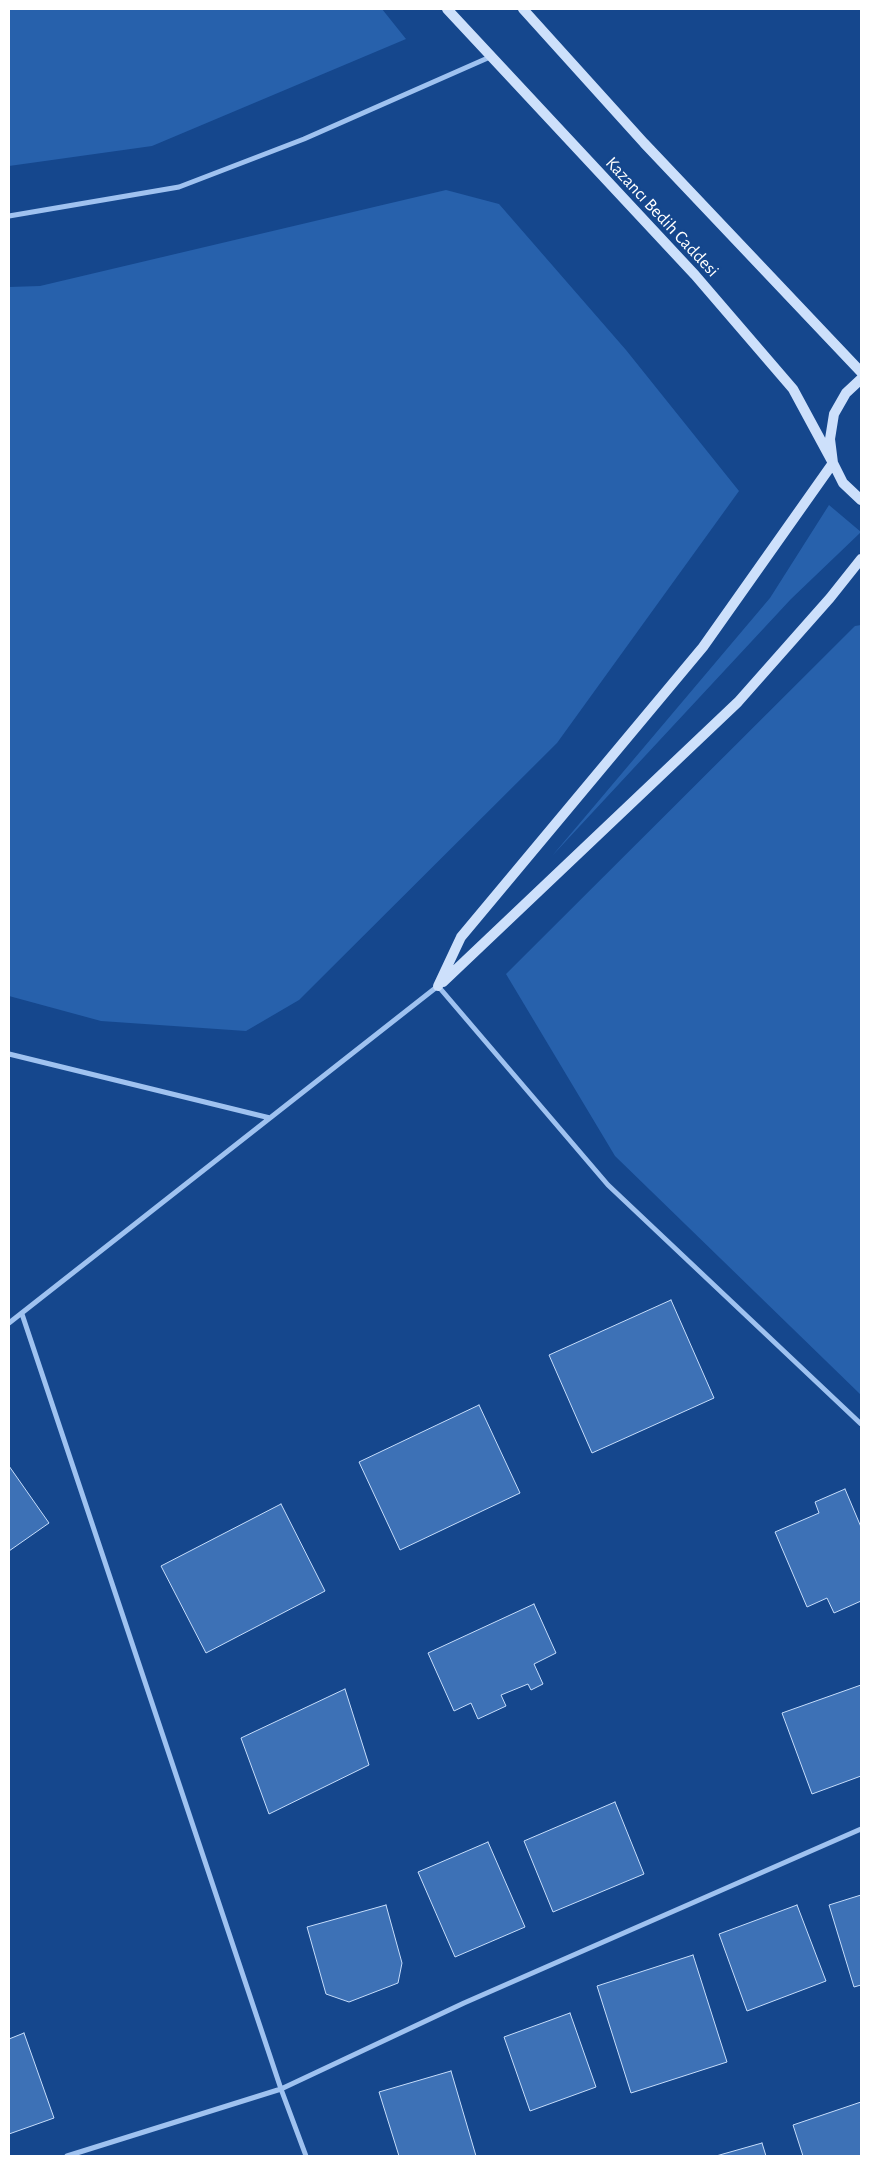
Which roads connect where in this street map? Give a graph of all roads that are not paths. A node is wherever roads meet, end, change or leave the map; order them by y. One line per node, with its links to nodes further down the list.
1 (447, 9): 3 (main road, Kazancı Bedih Caddesi)
2 (523, 9): 5 (main road)
3 (490, 57): 4 (street); 7 (main road, Kazancı Bedih Caddesi)
4 (9, 216)
5 (861, 372)
6 (861, 379): 7 (main road)
7 (833, 463): 8 (main road, Kazancı Bedih Caddesi); 10 (main road)
8 (861, 500)
9 (861, 560): 10 (main road)
10 (438, 986): 12 (street); 15 (street)
11 (9, 1054): 12 (street)
12 (270, 1118): 13 (street)
13 (22, 1314): 14 (street); 17 (street)
14 (9, 1323)
15 (861, 1424)
16 (861, 1829): 17 (street)
17 (281, 2089): 18 (street); 19 (street)
18 (67, 2156)
19 (306, 2156)

